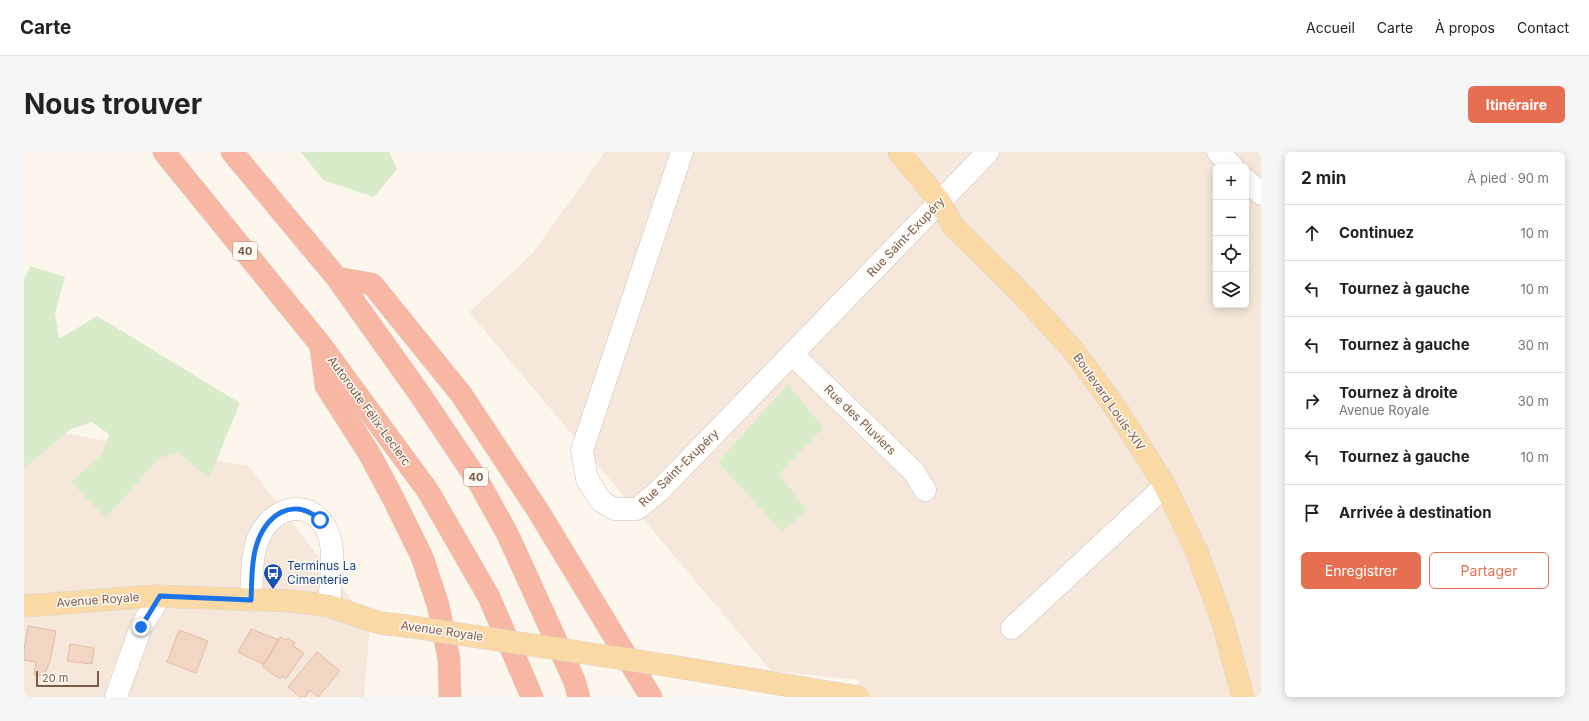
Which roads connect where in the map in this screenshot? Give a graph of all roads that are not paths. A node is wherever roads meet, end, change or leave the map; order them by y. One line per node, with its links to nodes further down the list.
1 (164, 152): 10 (highway, Autoroute Félix-Leclerc / 40)
2 (232, 152): 9 (highway, 40)
3 (682, 152): 11 (street, Rue Saint-Exupéry)
4 (899, 152): 8 (main road, Boulevard Louis-XIV)
5 (988, 152): 8 (street, Rue Saint-Exupéry)
6 (1218, 152): 7 (street)
7 (1230, 164)
8 (940, 202): 11 (street, Rue Saint-Exupéry); 12 (main road, Boulevard Louis-XIV)
9 (337, 278): 22 (highway, 40); 23 (highway)
10 (320, 344): 20 (highway); 21 (highway, Autoroute Félix-Leclerc / 40)
11 (792, 354): 13 (street, Rue des Pluviers)
12 (1165, 486): 18 (street); 25 (main road, Boulevard Louis-XIV)
13 (925, 490)
14 (160, 596): 15 (main road, Avenue Royale); 16 (main road, Avenue Royale); 19 (street)
15 (251, 600): 17 (main road, Avenue Royale); 17 (street)
16 (24, 606)
17 (329, 606): 24 (main road, Avenue Royale, bridge)
18 (1012, 628)
19 (116, 697)
20 (450, 697)
21 (532, 697)
22 (579, 697)
23 (651, 697)
24 (858, 697)
25 (1244, 697)

